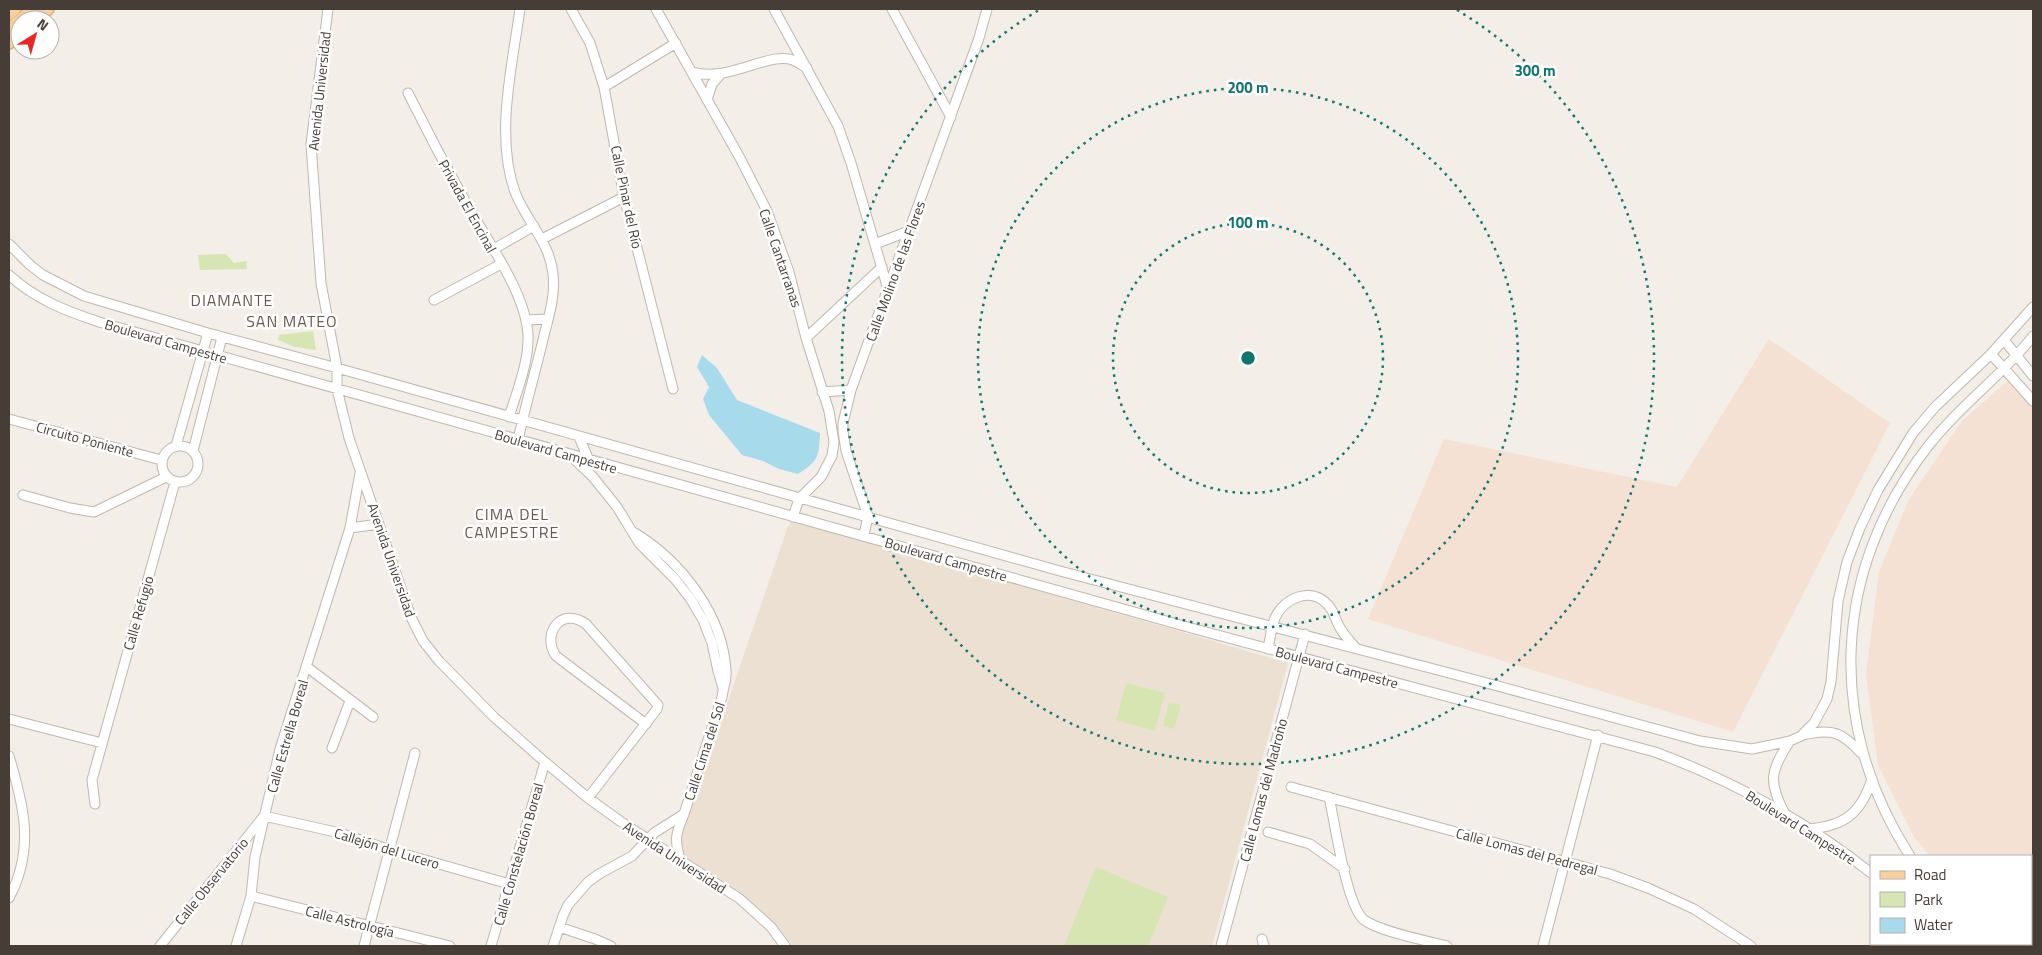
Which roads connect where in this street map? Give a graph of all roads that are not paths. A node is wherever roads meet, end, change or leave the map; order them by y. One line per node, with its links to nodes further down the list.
1 (14, 9): 10 (main road)
2 (33, 9): 11 (main road)
3 (328, 9): 44 (street, Avenida Universidad)
4 (520, 9): 21 (street)
5 (571, 9): 16 (street, Calle Pinar del Río)
6 (656, 9): 12 (street, Calle Cantarranas)
7 (774, 9): 13 (street)
8 (892, 9): 19 (street)
9 (987, 9): 19 (street, Calle Molino de las Flores)
10 (9, 14)
11 (9, 29)
12 (676, 43): 14 (street, Calle Cantarranas); 16 (street)
13 (808, 69): 15 (street); 25 (street)
14 (692, 72): 15 (street); 18 (street, Calle Cantarranas)
15 (720, 75): 18 (street)
16 (604, 87): 20 (street, Calle Pinar del Río)
17 (408, 93): 26 (street, Privada El Encinal)
18 (708, 100): 38 (street, Calle Cantarranas)
19 (951, 117): 22 (street, Calle Molino de las Flores)
20 (624, 197): 23 (street); 48 (street, Calle Pinar del Río)
21 (534, 226): 23 (street); 26 (street)
22 (909, 231): 25 (street); 30 (street, Calle Molino de las Flores)
23 (542, 239): 33 (street)
24 (9, 244): 35 (street, Boulevard Campestre)
25 (875, 244): 28 (street)
26 (492, 250): 27 (street, Privada El Encinal)
27 (501, 264): 31 (street); 34 (street, Privada El Encinal)
28 (882, 267): 30 (street); 38 (street)
29 (9, 275): 40 (street, Boulevard Campestre)
30 (888, 289): 49 (street, Calle Molino de las Flores)
31 (434, 300)
32 (2033, 307): 39 (street)
33 (548, 319): 34 (street); 54 (street)
34 (526, 320): 52 (street, Privada El Encinal)
35 (208, 334): 37 (street, Boulevard Campestre); 40 (street)
36 (2033, 336): 43 (street)
37 (222, 337): 42 (street); 44 (street, Boulevard Campestre)
38 (806, 338): 50 (street, Calle Cantarranas)
39 (2004, 340): 41 (street); 43 (street)
40 (203, 352): 42 (street, Boulevard Campestre); 57 (street)
41 (1991, 354): 45 (street); 84 (street)
42 (217, 356): 47 (street, Boulevard Campestre); 58 (street)
43 (2016, 356): 45 (street); 46 (street)
44 (338, 368): 47 (street, Avenida Universidad); 52 (street, Boulevard Campestre)
45 (2004, 369): 51 (street); 90 (street)
46 (2033, 376)
47 (337, 388): 56 (street, Boulevard Campestre); 62 (street, Avenida Universidad)
48 (673, 389)
49 (851, 390): 50 (street); 68 (street, Calle Molino de las Flores)
50 (822, 392): 67 (street, Calle Cantarranas)
51 (2033, 401)
52 (509, 417): 54 (street, Boulevard Campestre)
53 (9, 419): 60 (street, Circuito Poniente)
54 (522, 420): 55 (street, Boulevard Campestre); 56 (street)
55 (579, 436): 61 (street, Calle Cima del Sol); 67 (street, Boulevard Campestre)
56 (518, 440): 59 (street, Boulevard Campestre)
57 (176, 446): 58 (street); 60 (street)
58 (193, 451): 65 (street)
59 (570, 456): 61 (street, Boulevard Campestre); 64 (street, Calle Cima del Sol)
60 (161, 460): 63 (street)
61 (590, 461): 64 (street, Calle Cima del Sol); 69 (street, Boulevard Campestre)
62 (360, 471): 70 (street, Avenida Universidad); 71 (street, Calle Estrella Boreal)
63 (166, 477): 65 (street); 66 (street)
64 (593, 477): 97 (street, Calle Cima del Sol)
65 (175, 482): 86 (street, Calle Refugio)
66 (23, 495)
67 (799, 499): 68 (street, Boulevard Campestre); 69 (street, Calle Cantarranas)
68 (868, 516): 72 (street, Calle Molino de las Flores); 73 (street, Boulevard Campestre)
69 (793, 517): 72 (street, Boulevard Campestre)
70 (379, 524): 71 (street); 91 (street, Avenida Universidad)
71 (350, 528): 78 (street, Calle Estrella Boreal)
72 (864, 535): 76 (street, Boulevard Campestre)
73 (1272, 626): 74 (street, Boulevard Campestre); 75 (street); 76 (street)
74 (1305, 634): 75 (street, Boulevard Campestre); 77 (street, Calle Lomas del Madroño)
75 (1355, 648): 85 (street, Boulevard Campestre)
76 (1268, 649): 77 (street, Boulevard Campestre)
77 (1299, 656): 83 (street, Boulevard Campestre); 123 (street, Calle Lomas del Madroño)
78 (307, 667): 79 (street); 99 (street, Calle Estrella Boreal)
79 (350, 701): 80 (street); 87 (street)
80 (373, 717)
81 (9, 719): 86 (street)
82 (646, 724): 82 (street); 95 (street)
83 (1598, 736): 98 (street, Boulevard Campestre); 106 (street)
84 (1801, 736): 85 (street); 90 (street)
85 (1790, 741): 98 (street)
86 (102, 743): 96 (street, Calle Refugio)
87 (332, 748)
88 (415, 753): 103 (street)
89 (9, 756): 111 (street)
90 (1863, 756): 92 (street)
91 (545, 762): 95 (street, Avenida Universidad); 109 (street, Calle Constelación Boreal)
92 (1872, 779): 100 (street); 104 (street)
93 (1291, 787): 94 (street, Calle Lomas del Pedregal)
94 (1330, 797): 106 (street, Calle Lomas del Pedregal); 107 (street)
95 (588, 798): 102 (street, Avenida Universidad)
96 (95, 804)
97 (684, 814): 102 (street, Calle Cima del Sol); 105 (street, Calle Cima del Sol)
98 (1785, 814): 100 (street, Boulevard Campestre)
99 (264, 816): 103 (street, Callejón del Lucero); 110 (street, Calle Estrella Boreal); 115 (street, Calle Observatorio)
100 (1809, 829): 108 (street, Boulevard Campestre)
101 (1268, 832): 107 (street)
102 (648, 840): 105 (street, Avenida Universidad); 113 (street, Calle Cima del Sol)
103 (390, 850): 109 (street, Callejón del Lucero); 112 (street)
104 (1909, 855)
105 (680, 859): 122 (street, Avenida Universidad)
106 (1564, 862): 125 (street); 126 (street, Calle Lomas del Pedregal)
107 (1344, 869): 114 (street)
108 (1870, 871)
109 (509, 884): 119 (street, Calle Constelación Boreal)
110 (251, 896): 112 (street, Calle Astrología); 116 (street, Calle Estrella Boreal)
111 (9, 898)
112 (370, 925): 117 (street); 118 (street, Calle Astrología)
113 (559, 927): 120 (street, Calle Cima del Sol); 121 (street)
114 (1437, 945): 124 (street)
115 (160, 946)
116 (236, 946)
117 (364, 946)
118 (450, 946)
119 (491, 946)
120 (553, 946)
121 (611, 946)
122 (785, 946)
123 (1221, 946)
124 (1447, 946)
125 (1543, 946)
126 (1750, 946)

